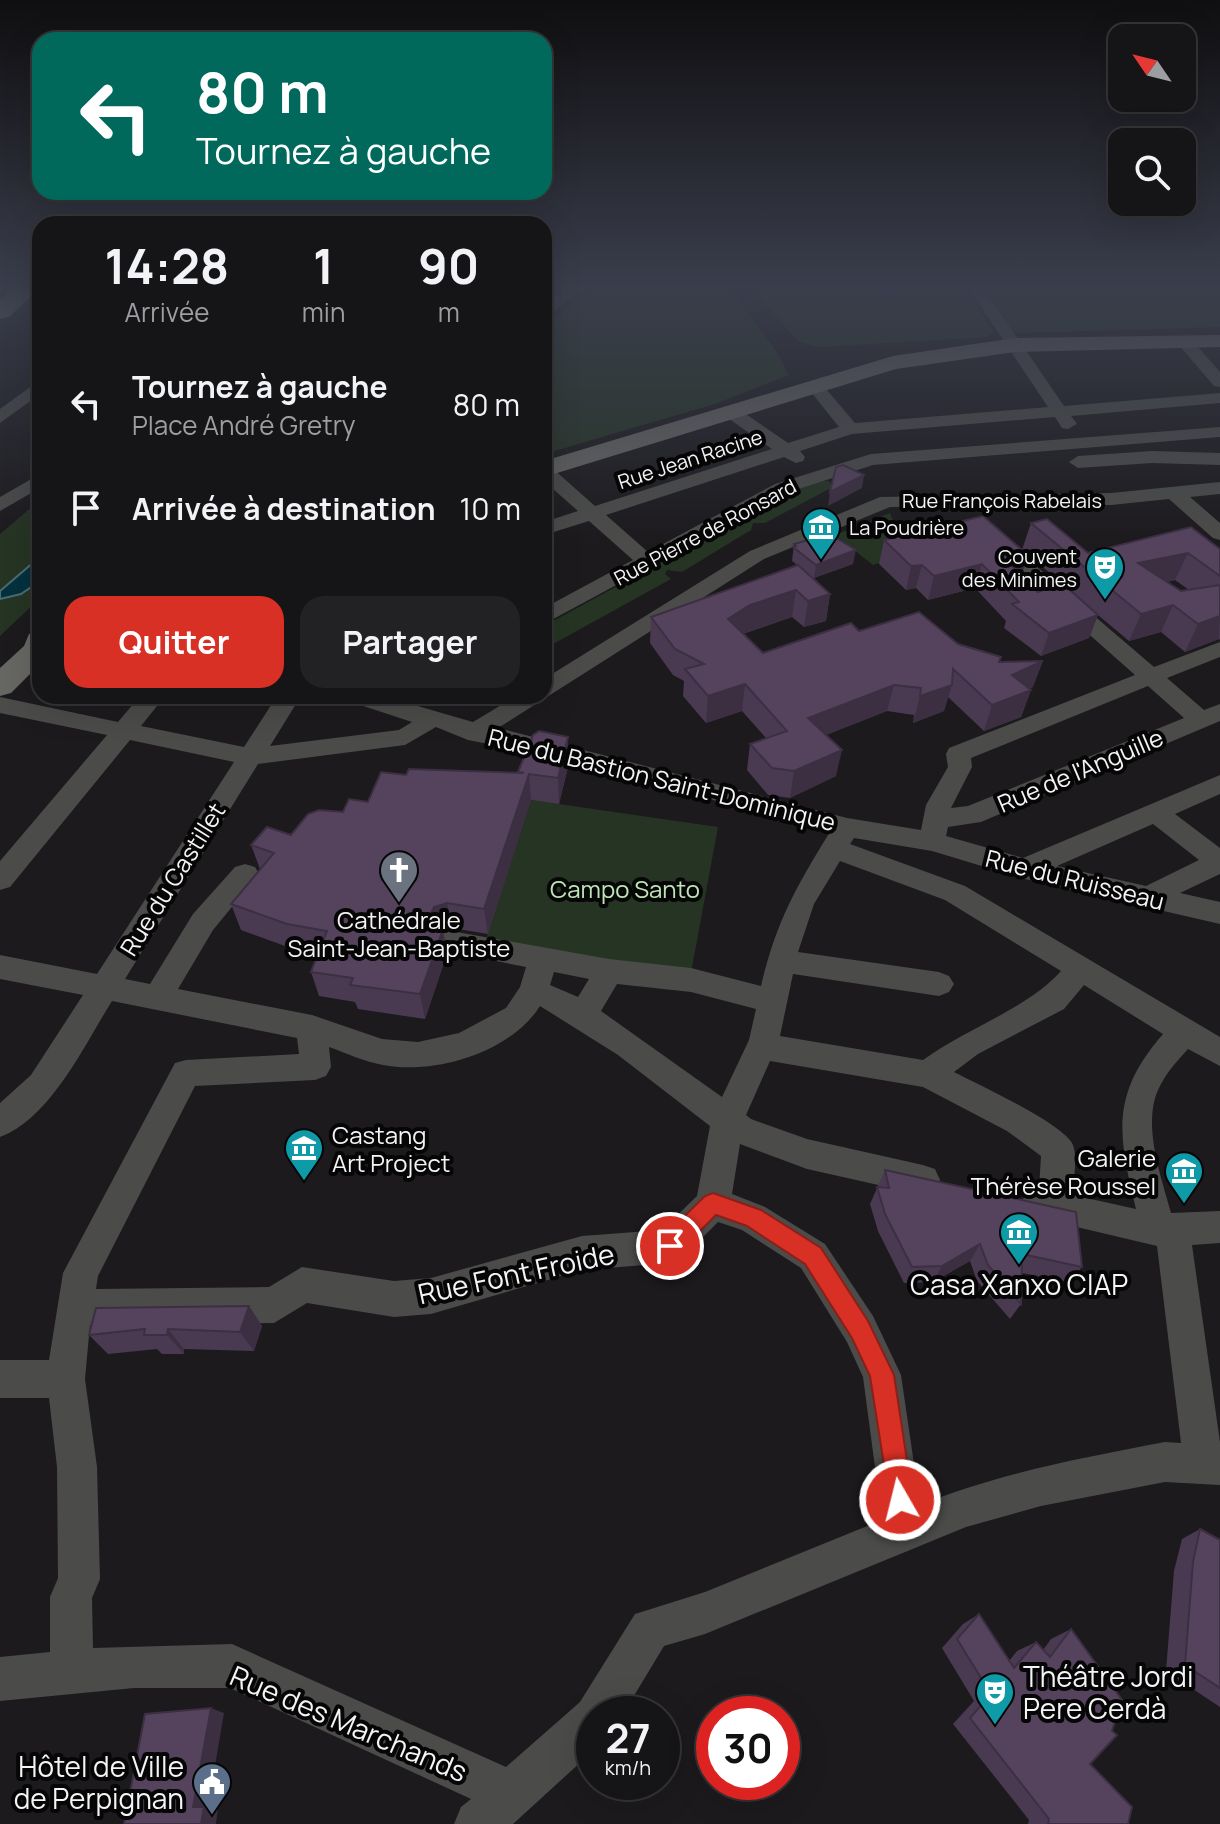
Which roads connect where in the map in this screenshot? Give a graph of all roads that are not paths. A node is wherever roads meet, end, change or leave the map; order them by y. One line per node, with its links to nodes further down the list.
1 (867, 371): 3 (main road)
2 (1033, 371): 6 (street)
3 (815, 387): 7 (main road); 9 (street)
4 (32, 392): 8 (street)
5 (1220, 398): 6 (street, Rue Jean Racine)
6 (1059, 410): 9 (street, Rue Jean Racine); 11 (street)
7 (731, 412): 12 (street); 15 (main road)
8 (0, 418)
9 (850, 429): 12 (street, Rue Jean Racine)
10 (1220, 432): 11 (street, Rue Pierre de Ronsard)
11 (1082, 444): 13 (street, Rue Pierre de Ronsard)
12 (786, 450): 16 (street); 23 (street, Rue Jean Racine)
13 (1031, 450): 14 (street); 16 (street, Rue Pierre de Ronsard)
14 (1220, 459)
15 (552, 468)
16 (820, 474): 26 (street, Rue Pierre de Ronsard)
17 (552, 477): 23 (street)
18 (32, 485): 22 (street)
19 (1220, 488): 20 (street, Rue François Rabelais)
20 (1173, 492): 21 (street, Rue François Rabelais); 25 (street)
21 (948, 500): 32 (street); 33 (street, Rue François Rabelais)
22 (0, 505)
23 (593, 514): 24 (street, Rue Jean Racine); 26 (street)
24 (552, 527)
25 (1220, 534)
26 (647, 562): 27 (street, Rue Pierre de Ronsard)
27 (552, 613)
28 (32, 645): 31 (main road)
29 (1220, 649): 32 (street)
30 (32, 655): 34 (main road)
31 (0, 668)
32 (1150, 677): 41 (street); 48 (street)
33 (552, 684)
34 (0, 686)
35 (146, 704): 42 (street)
36 (284, 704): 45 (street, Rue du Castillet)
37 (377, 704): 40 (street)
38 (520, 704): 43 (street)
39 (0, 705): 42 (street)
40 (405, 715): 43 (street); 45 (street)
41 (1206, 718): 44 (street); 48 (street, Rue de l'Anguille)
42 (124, 731): 45 (street); 53 (street)
43 (476, 731): 49 (street, Rue du Bastion Saint-Dominique)
44 (1220, 739)
45 (250, 757): 63 (street, Rue du Castillet)
46 (1220, 784): 47 (street)
47 (1156, 813): 50 (street); 51 (street)
48 (934, 830): 49 (street); 51 (street, Rue du Ruisseau)
49 (842, 838): 58 (street); 60 (street)
50 (1220, 862): 54 (street)
51 (1025, 869): 54 (street, Rue du Ruisseau)
52 (245, 874): 65 (street)
53 (0, 880)
54 (1146, 898): 55 (street, Rue du Ruisseau)
55 (1220, 913)
56 (451, 942): 57 (street)
57 (543, 958): 61 (street); 64 (street)
58 (781, 961): 62 (street); 66 (street)
59 (0, 967): 63 (street)
60 (1081, 968): 69 (street); 72 (street)
61 (609, 971): 66 (street); 67 (street)
62 (939, 984)
63 (104, 987): 65 (street); 74 (street, Rue du Castillet)
64 (534, 991): 67 (street); 68 (street)
65 (157, 999): 68 (street)
66 (774, 1002): 70 (street)
67 (583, 1015): 73 (street)
68 (312, 1028): 81 (street)
69 (1184, 1031): 71 (street); 80 (street)
70 (761, 1046): 72 (street); 73 (street)
71 (1220, 1053)
72 (928, 1074): 78 (street)
73 (728, 1118): 75 (street); 77 (street)
74 (0, 1123)
75 (951, 1186)
76 (1010, 1198): 78 (street)
77 (713, 1204): 81 (street, Rue Font Froide); 85 (street)
78 (1055, 1208): 80 (street)
79 (1220, 1227): 80 (street)
80 (1165, 1230): 84 (street)
81 (74, 1307): 83 (street)
82 (0, 1379): 83 (street)
83 (66, 1379): 86 (street)
84 (1212, 1463): 85 (street)
85 (904, 1532): 88 (street)
86 (72, 1672): 87 (street, Rue des Marchands); 90 (street, Rue des Marchands)
87 (0, 1679)
88 (609, 1696)
89 (576, 1736): 90 (street)
90 (513, 1794): 91 (street)
91 (478, 1824)

